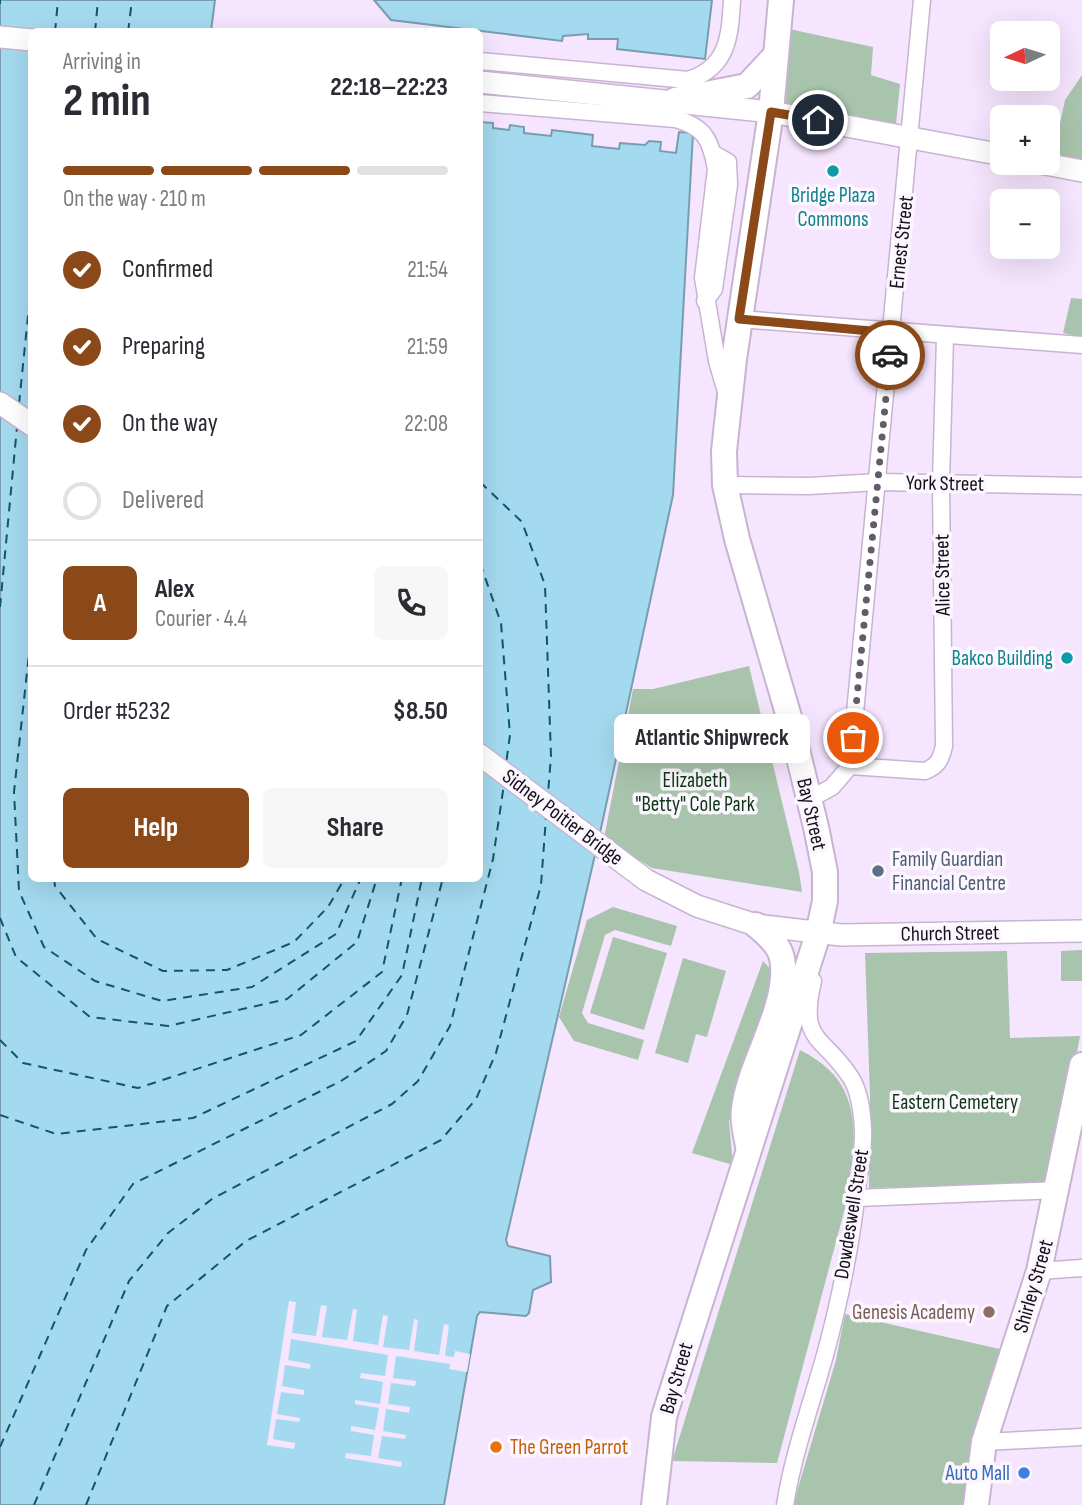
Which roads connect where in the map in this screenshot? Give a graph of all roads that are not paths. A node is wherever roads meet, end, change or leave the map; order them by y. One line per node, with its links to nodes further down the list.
1 (732, 0): 7 (street)
2 (781, 0): 6 (highway, Bay Street)
3 (922, 0): 12 (street, Ernest Street)
4 (0, 37): 5 (main road)
5 (28, 40)
6 (776, 55): 9 (highway); 11 (highway, Bay Street)
7 (483, 61)
8 (483, 82): 9 (main road)
9 (666, 99): 11 (main road)
10 (483, 103): 21 (street)
11 (771, 112): 12 (main road); 16 (highway, Bay Street)
12 (911, 137): 13 (main road); 17 (street, Ernest Street)
13 (990, 152)
14 (1060, 167): 15 (main road)
15 (1082, 171)
16 (739, 319): 17 (street); 21 (highway, Bay Street)
17 (892, 333): 18 (street); 23 (street, Ernest Street)
18 (945, 337): 19 (street); 24 (street, Alice Street)
19 (1082, 345)
20 (0, 403): 22 (main road)
21 (729, 405): 25 (highway, Bay Street)
22 (28, 422)
23 (879, 482): 24 (street, York Street); 25 (street, York Street); 28 (street, Ernest Street)
24 (941, 483): 26 (street, York Street); 28 (street, Alice Street)
25 (725, 485): 29 (highway, Bay Street)
26 (1082, 485)
27 (483, 757): 30 (main road, Sidney Poitier Bridge)
28 (850, 766): 29 (street)
29 (810, 799): 32 (highway, Bay Street)
30 (756, 925): 32 (main road, Church Street); 34 (highway)
31 (1082, 931): 32 (main road, Church Street)
32 (822, 935): 34 (highway, Bay Street); 36 (street, Dowdeswell Street)
33 (1082, 1065): 35 (highway, Shirley Street)
34 (749, 1154): 41 (highway, Bay Street)
35 (1058, 1189): 36 (street); 38 (highway, Shirley Street)
36 (857, 1198): 42 (street, Dowdeswell Street)
37 (1082, 1268): 38 (street)
38 (1040, 1271): 40 (highway, Shirley Street)
39 (1082, 1437): 40 (street)
40 (984, 1442): 43 (highway, Shirley Street)
41 (654, 1505)
42 (785, 1505)
43 (975, 1505)

